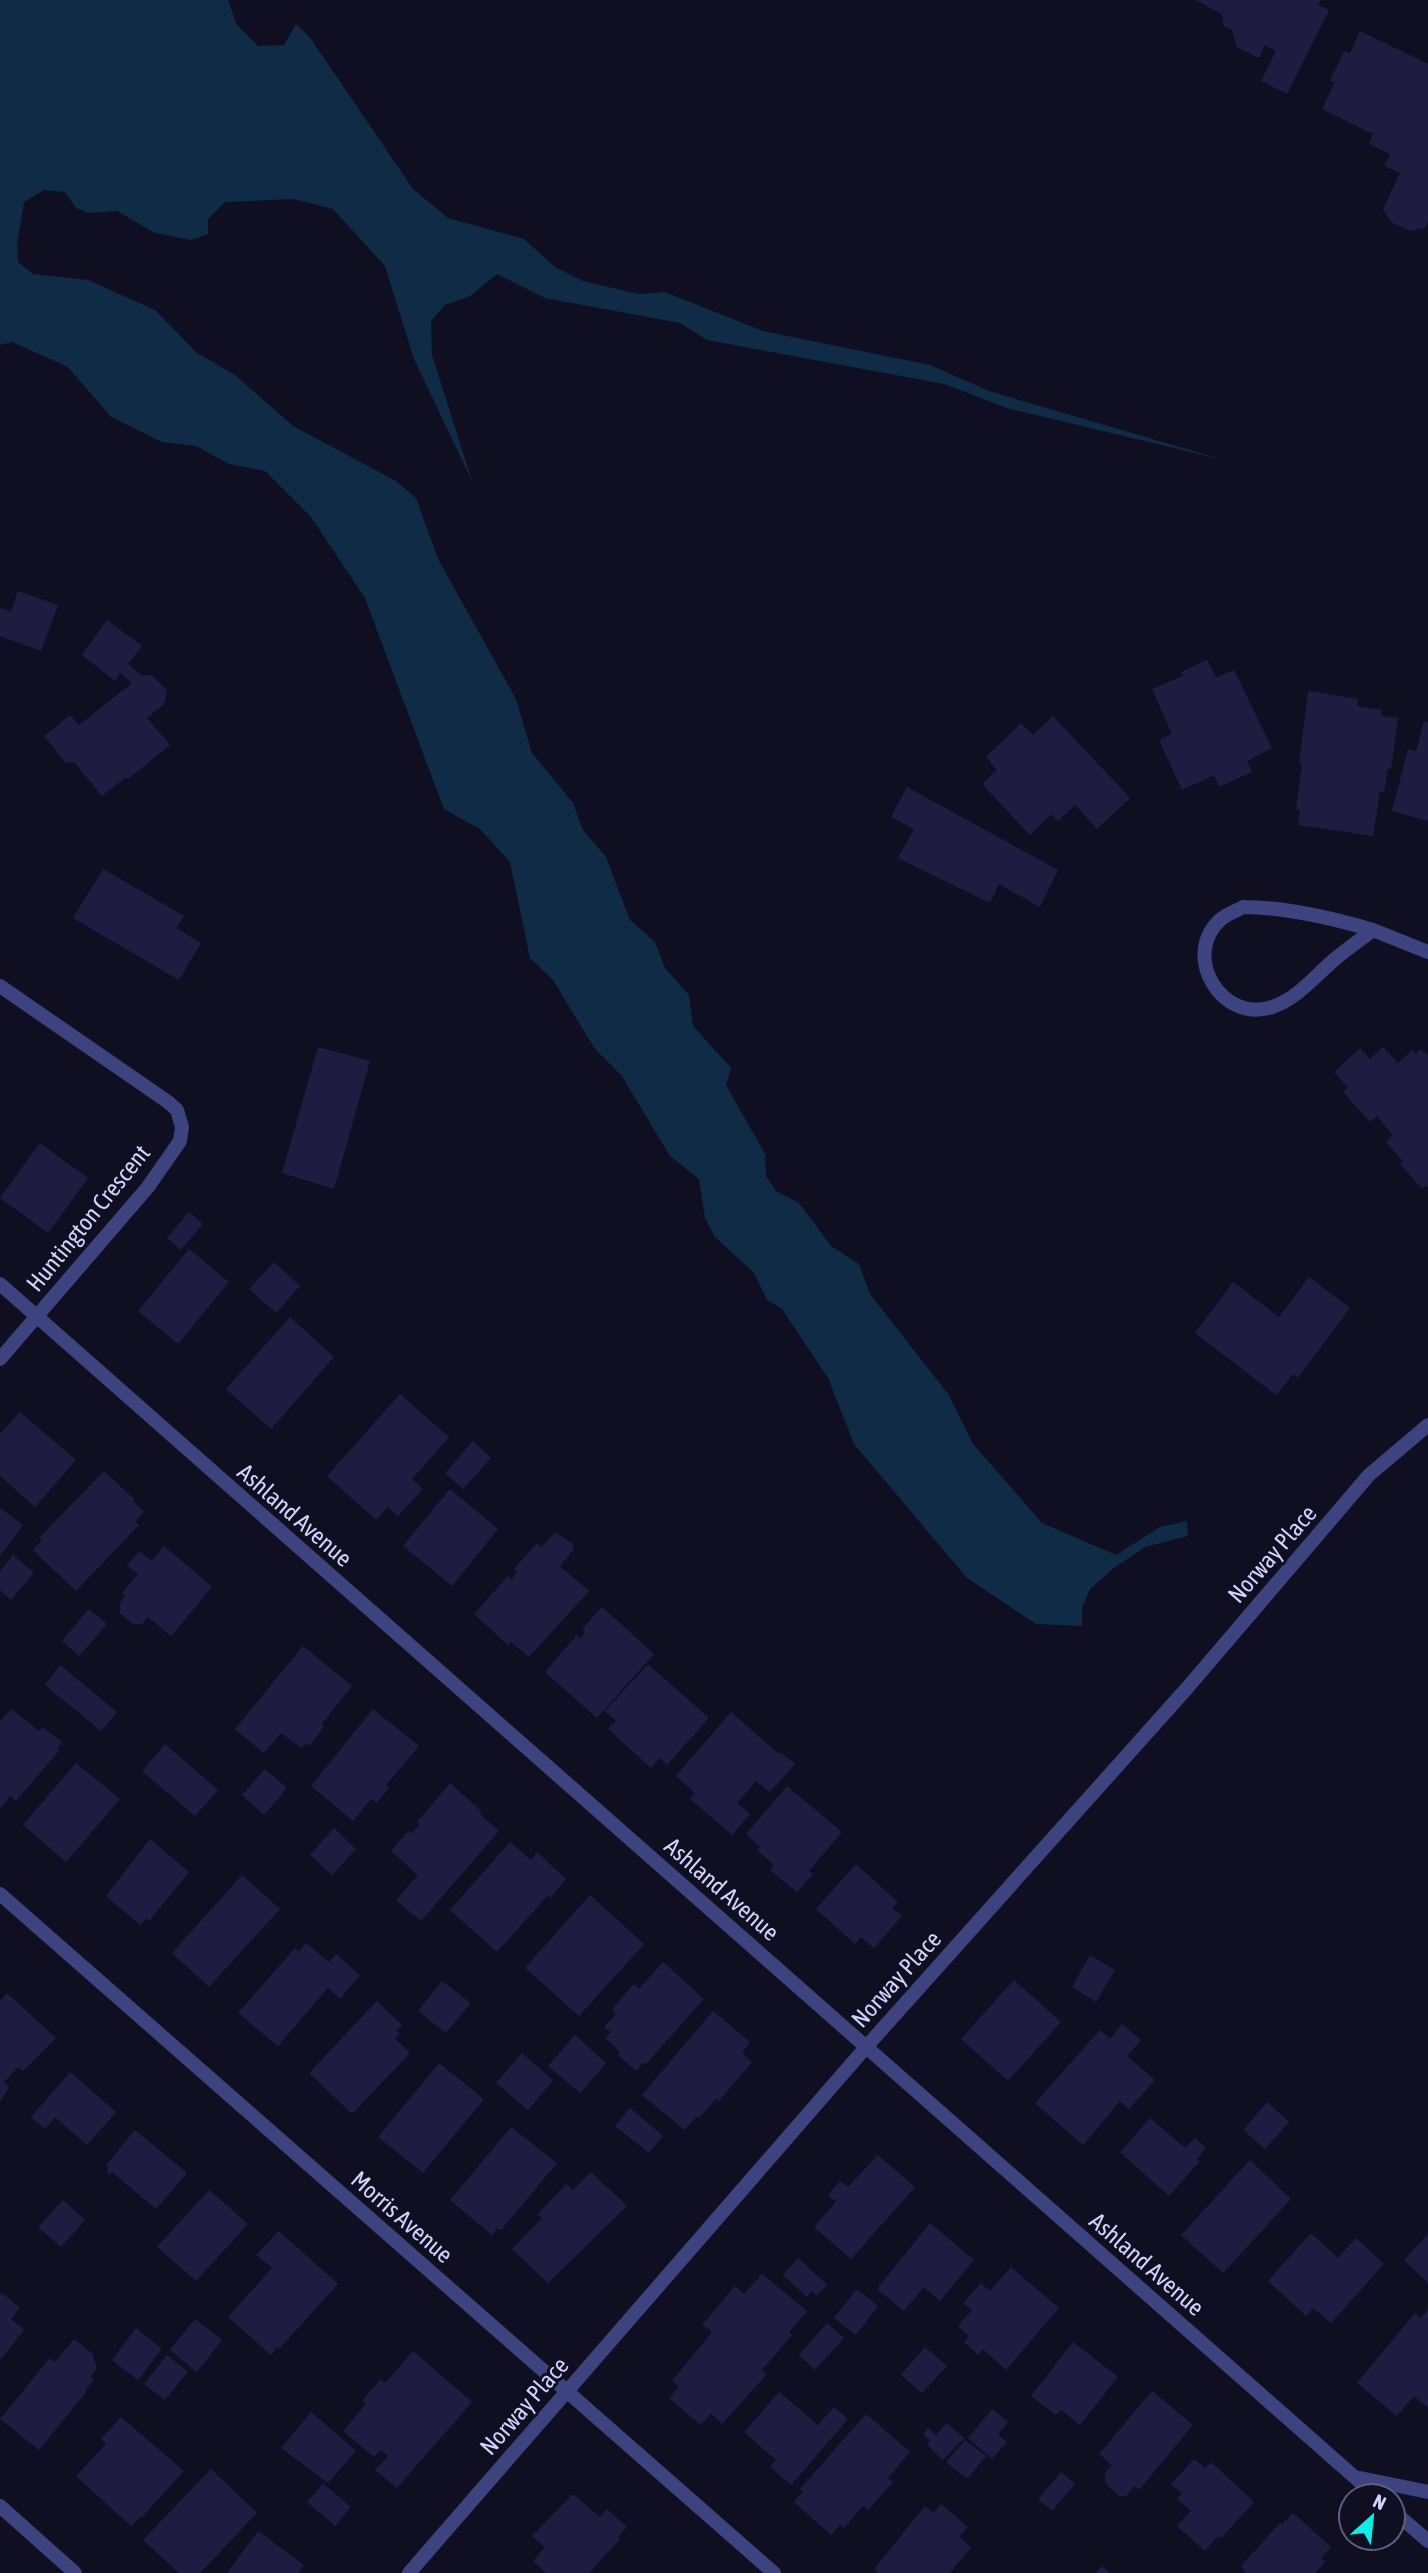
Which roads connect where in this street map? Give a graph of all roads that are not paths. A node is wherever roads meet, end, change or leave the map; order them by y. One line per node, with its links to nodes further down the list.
1 (1373, 930): 1 (street); 2 (street)
2 (1428, 952)
3 (0, 986): 5 (street, Huntington Crescent)
4 (0, 1284): 5 (street, Ashland Avenue)
5 (37, 1316): 6 (street, Huntington Crescent); 9 (street, Ashland Avenue)
6 (0, 1359)
7 (1428, 1425): 9 (street, Norway Place)
8 (0, 1894): 10 (street, Morris Avenue)
9 (867, 2046): 10 (street, Norway Place); 11 (street, Ashland Avenue)
10 (566, 2392): 18 (street, Norway Place); 19 (street, Morris Avenue)
11 (1354, 2477): 12 (street, Ashland Avenue); 13 (street)
12 (1360, 2482)
13 (1428, 2492)
14 (0, 2506): 17 (street)
15 (1407, 2523): 16 (street)
16 (1428, 2541)
17 (75, 2573)
18 (409, 2573)
19 (775, 2573)

